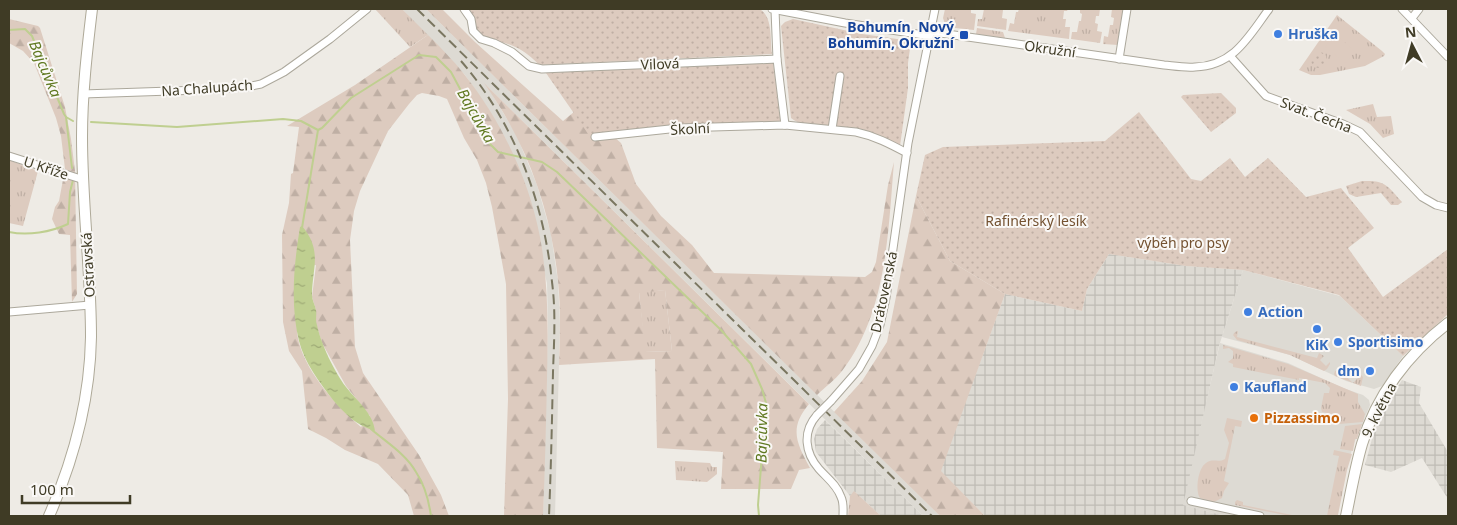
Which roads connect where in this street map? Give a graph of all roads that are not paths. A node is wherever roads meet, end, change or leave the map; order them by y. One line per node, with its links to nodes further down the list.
1 (92, 9): 17 (main road, Ostravská)
2 (367, 9): 17 (street, Na Chalupách)
3 (464, 9): 14 (street, Vilová)
4 (773, 9): 11 (street); 14 (street)
5 (935, 9): 11 (street)
6 (1127, 9): 15 (street)
7 (1269, 9): 12 (street, Okružní)
8 (1402, 9): 10 (street)
9 (1419, 9): 10 (street)
10 (1412, 18): 13 (street)
11 (929, 32): 15 (street, Okružní); 21 (street)
12 (1230, 57): 15 (street, Okružní); 24 (street, Svat. Čecha)
13 (1448, 57)
14 (777, 59): 18 (street)
15 (1120, 59)
16 (840, 76): 19 (street)
17 (83, 94): 23 (main road, Ostravská)
18 (785, 125): 19 (street, Školní); 20 (street, Školní)
19 (832, 129): 21 (street, Školní)
20 (595, 137)
21 (907, 153): 30 (street, Drátovenská, bridge)
22 (9, 156): 23 (street, U Kříže)
23 (84, 180): 25 (main road, Ostravská)
24 (1448, 208)
25 (90, 305): 26 (street); 29 (main road, Ostravská)
26 (9, 312)
27 (1448, 323): 32 (main road, 9. května)
28 (1191, 501): 31 (street)
29 (49, 516)
30 (843, 516)
31 (1260, 516)
32 (1346, 516)

